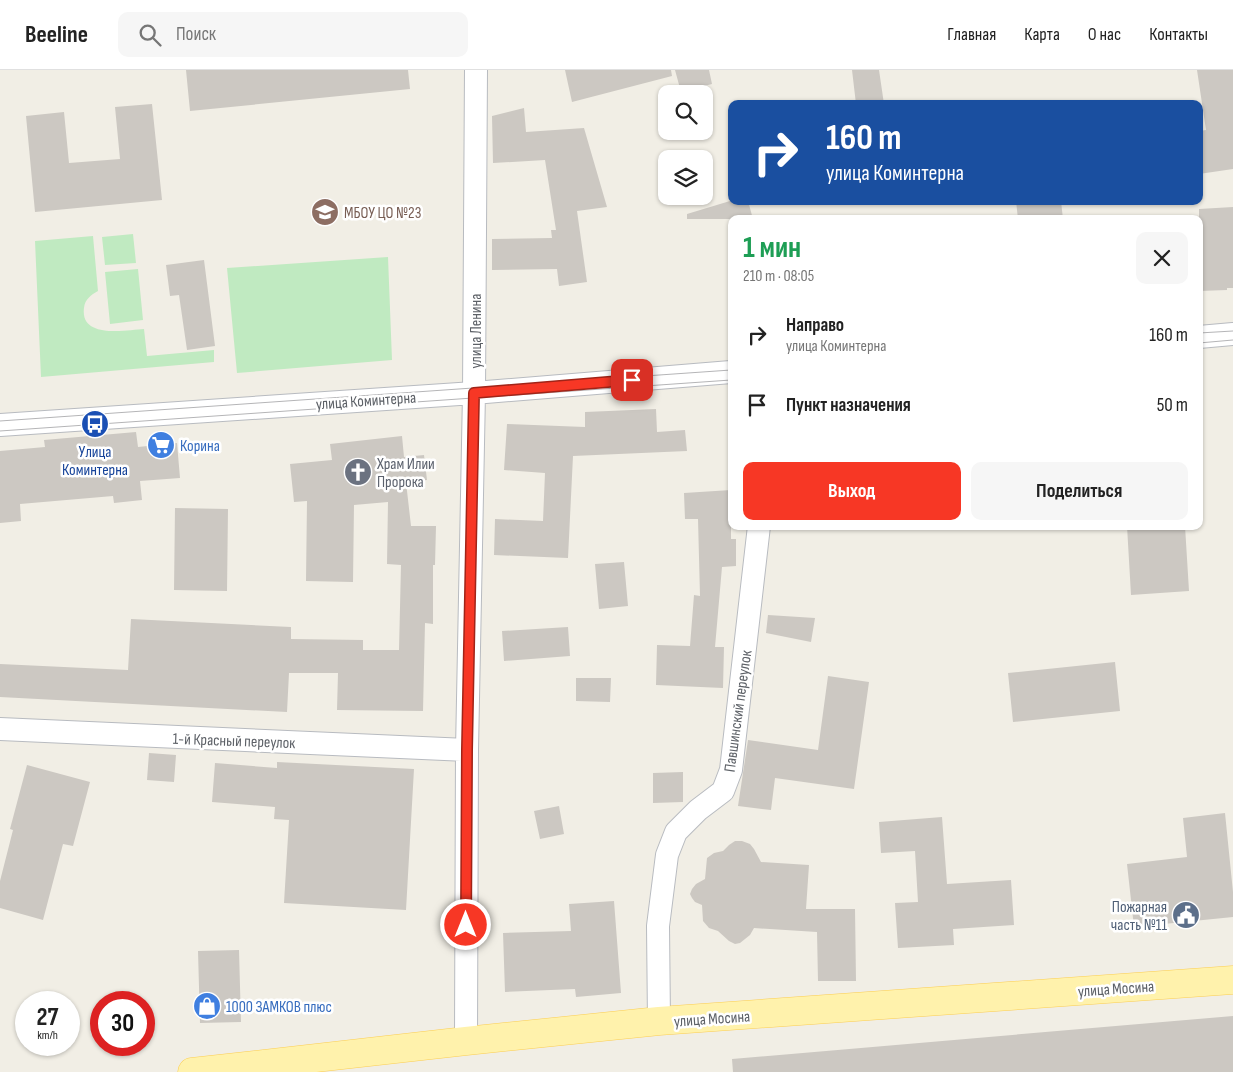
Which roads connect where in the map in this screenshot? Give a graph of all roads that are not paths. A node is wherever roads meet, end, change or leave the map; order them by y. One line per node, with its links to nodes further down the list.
1 (476, 70): 5 (street, улица Ленина)
2 (1233, 334): 3 (street)
3 (1203, 336)
4 (728, 372): 5 (street, улица Коминтерна)
5 (474, 393): 6 (street, улица Коминтерна); 9 (street, улица Ленина)
6 (0, 425)
7 (759, 530): 11 (street, Павшинский переулок)
8 (0, 729): 9 (street, 1-й Красный переулок)
9 (467, 750): 12 (street, улица Ленина)
10 (1233, 980): 11 (main road, улица Мосина)
11 (659, 1022): 12 (main road, улица Мосина)
12 (466, 1041): 13 (main road, улица Мосина)
13 (192, 1072)

